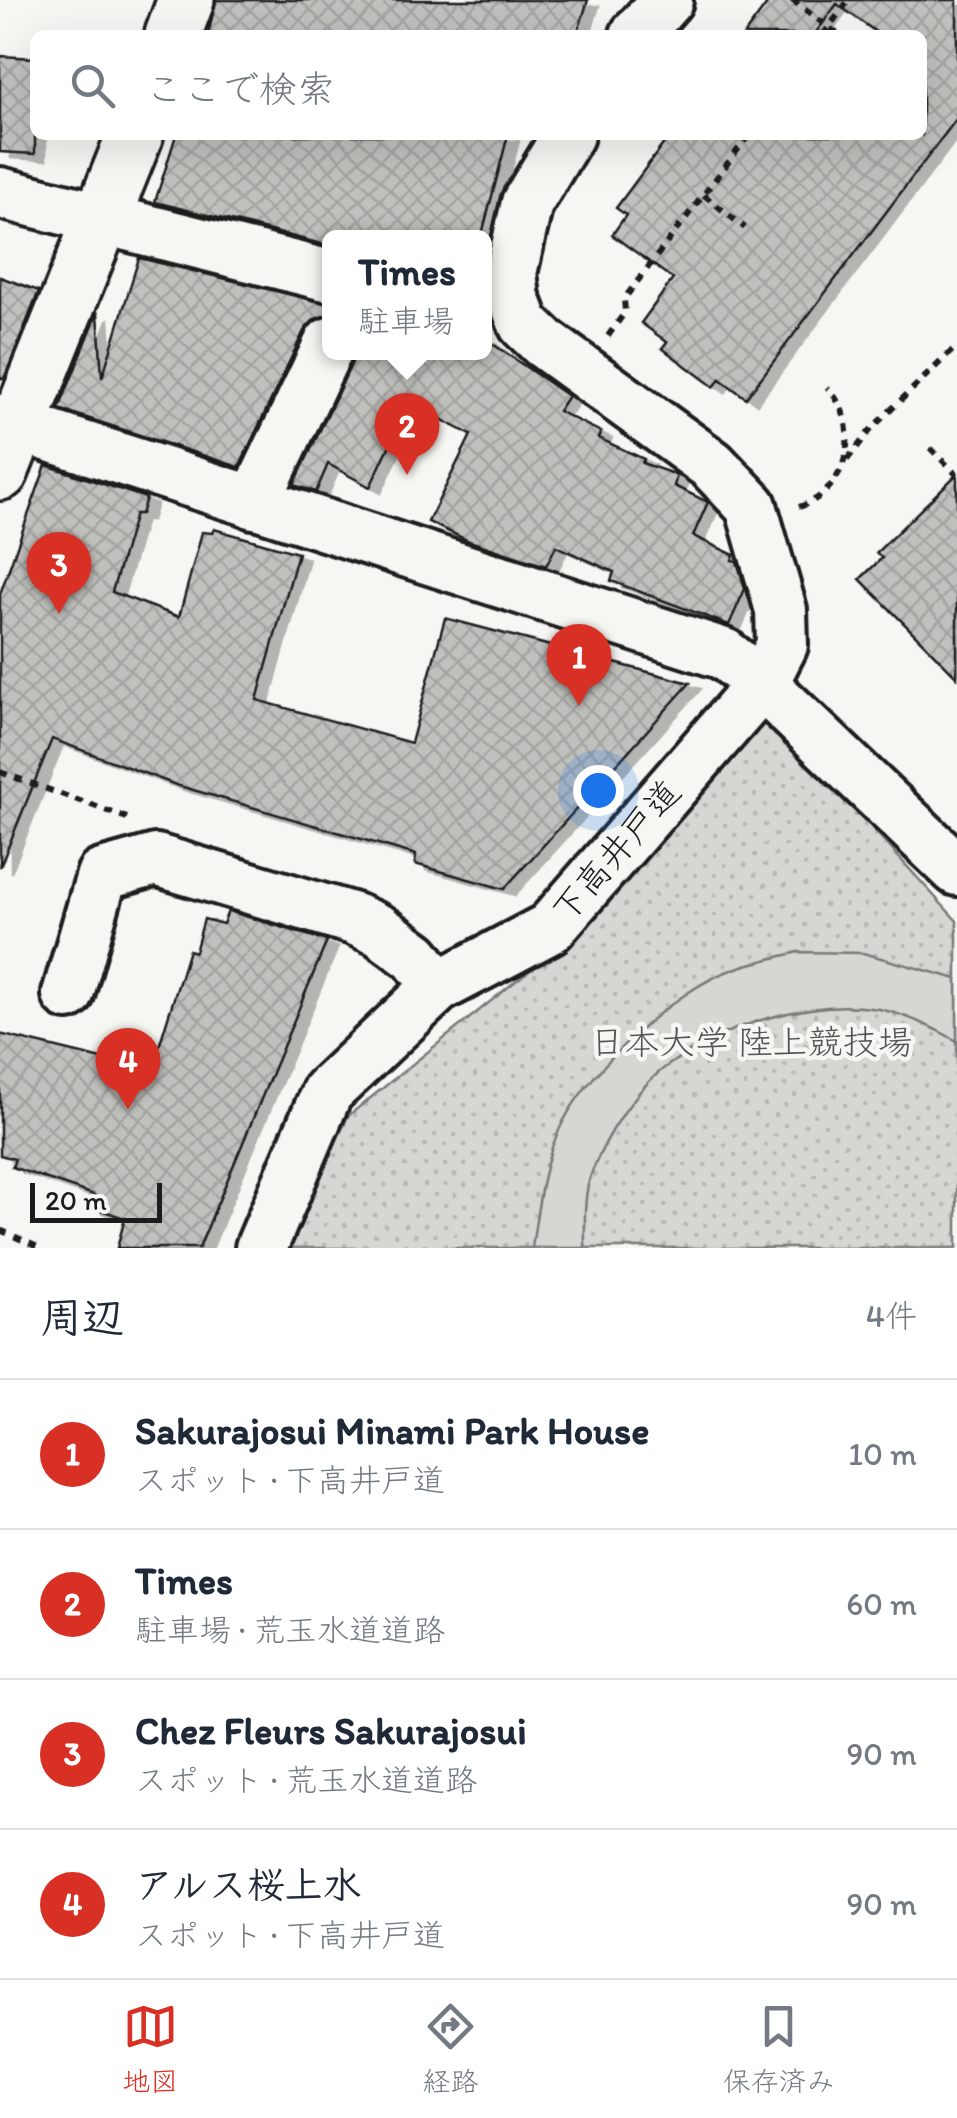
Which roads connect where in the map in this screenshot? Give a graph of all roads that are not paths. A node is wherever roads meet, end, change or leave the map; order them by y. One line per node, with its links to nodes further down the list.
1 (186, 0): 3 (main road)
2 (667, 0): 4 (street)
3 (175, 30)
4 (640, 30)
5 (133, 140): 8 (main road)
6 (565, 140): 10 (street)
7 (0, 192): 8 (street)
8 (103, 220): 9 (street); 12 (main road)
9 (322, 274)
10 (504, 319): 14 (street, 下高井戸道)
11 (322, 360): 13 (street)
12 (5, 439): 13 (street)
13 (254, 502): 14 (street)
14 (762, 684): 15 (street); 16 (street, 下高井戸道)
15 (957, 870)
16 (438, 987): 17 (street); 18 (street, 下高井戸道)
17 (68, 994)
18 (261, 1248)

